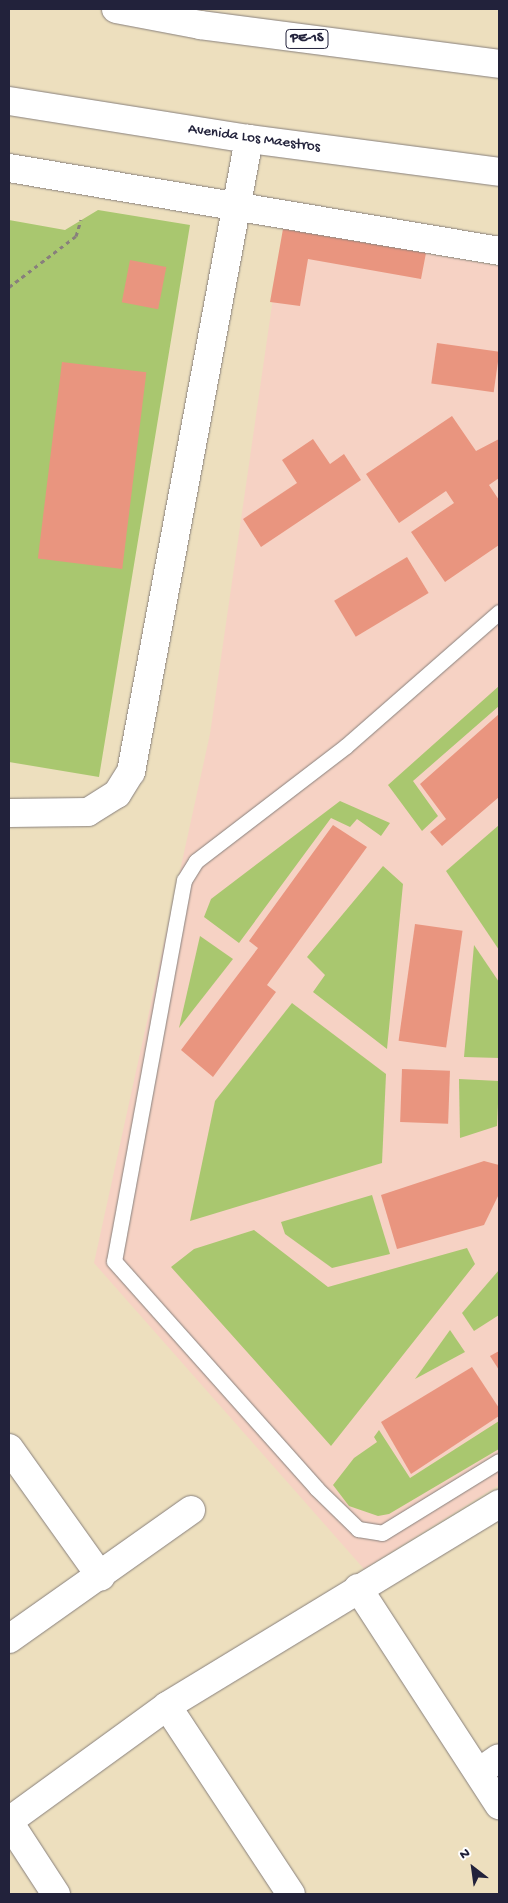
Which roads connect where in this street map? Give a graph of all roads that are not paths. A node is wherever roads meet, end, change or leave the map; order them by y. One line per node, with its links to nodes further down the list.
1 (116, 9): 2 (main road, PE-1S)
2 (499, 64)
3 (9, 101): 4 (main road, Avenida Los Maestros)
4 (249, 140): 6 (main road, Avenida Los Maestros); 7 (main road)
5 (9, 168): 7 (main road)
6 (499, 172)
7 (235, 206): 8 (main road); 10 (main road)
8 (499, 251)
9 (499, 612): 12 (lane)
10 (9, 813)
11 (9, 1448): 15 (main road)
12 (499, 1461)
13 (499, 1504): 16 (main road)
14 (191, 1510): 15 (main road)
15 (100, 1577): 17 (main road)
16 (358, 1588): 18 (main road); 19 (main road)
17 (9, 1639)
18 (167, 1706): 21 (main road); 23 (main road)
19 (489, 1765): 20 (main road)
20 (499, 1805)
21 (9, 1821): 22 (main road)
22 (56, 1894)
23 (290, 1894)

